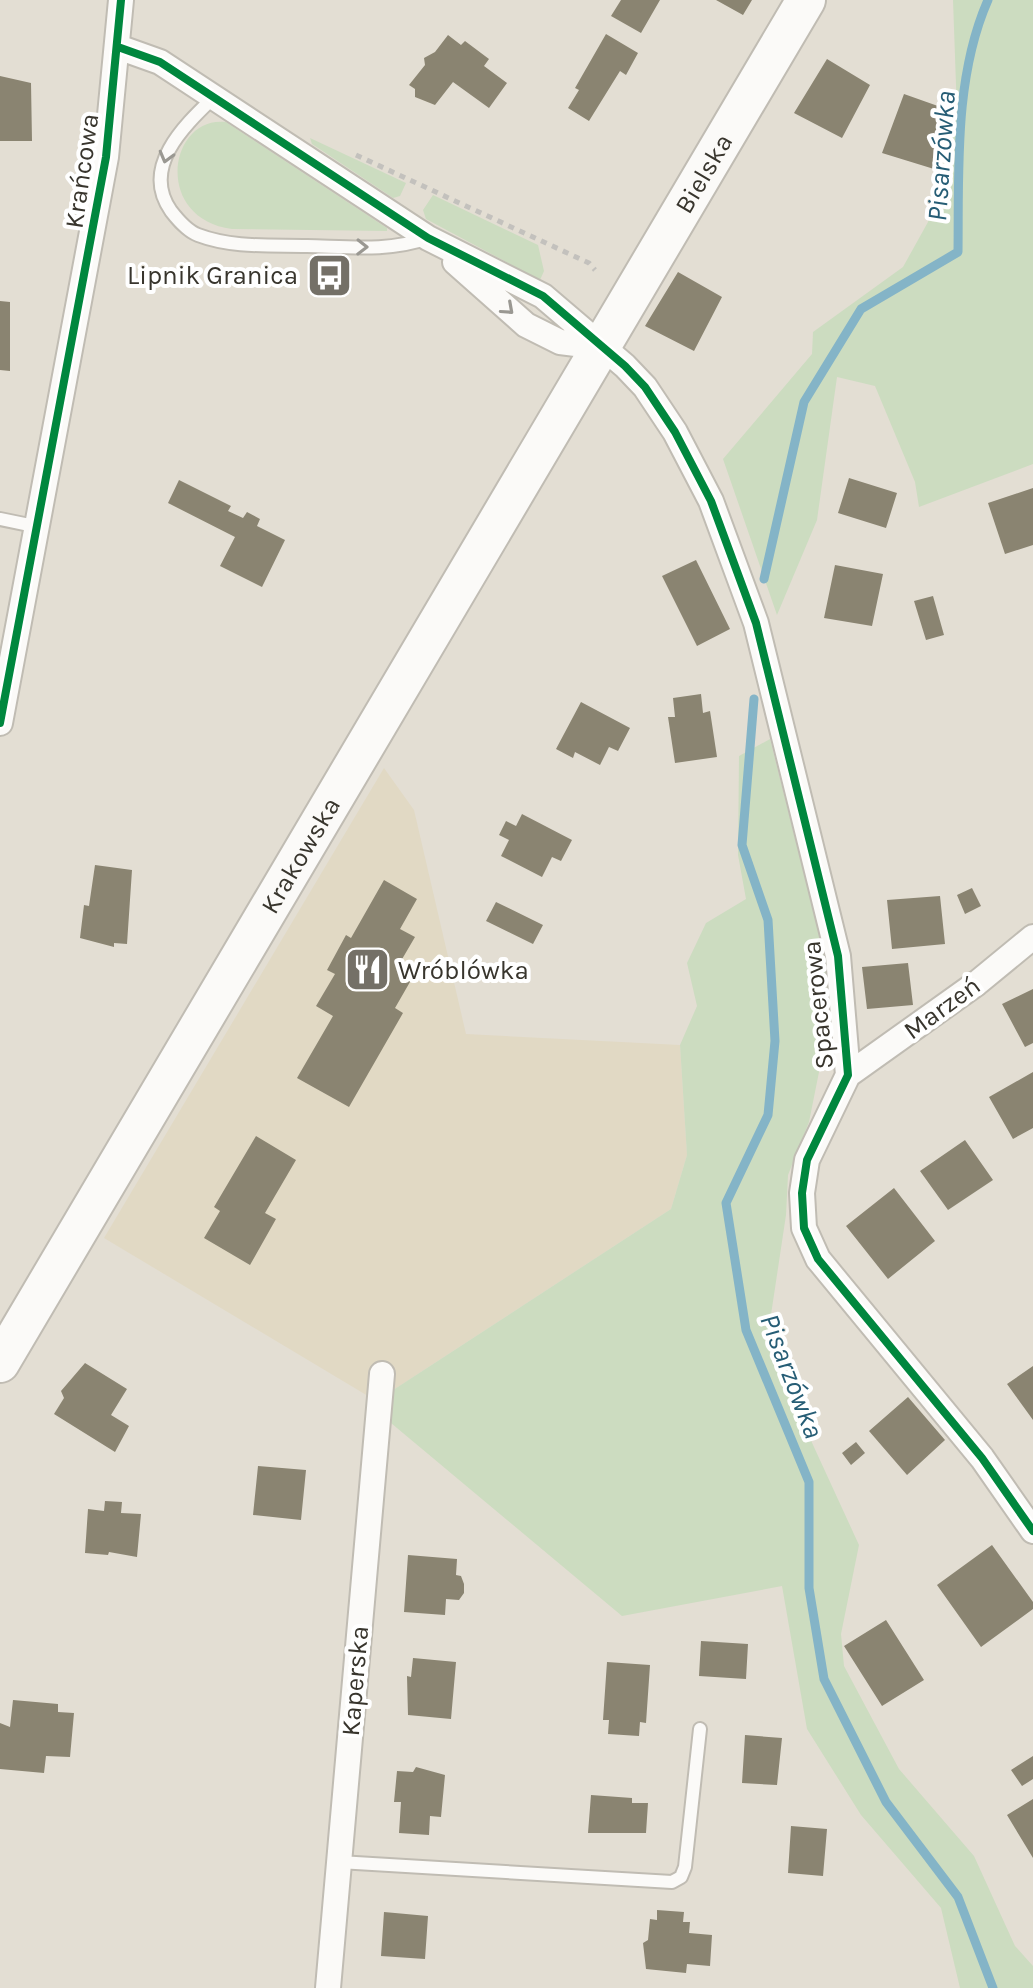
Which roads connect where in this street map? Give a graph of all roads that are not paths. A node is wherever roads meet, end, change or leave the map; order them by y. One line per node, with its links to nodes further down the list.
1 (121, 0): 3 (street, Krańcowa)
2 (806, 0): 6 (main road, Bielska)
3 (118, 47): 4 (street); 8 (street, Krańcowa)
4 (214, 97): 5 (street); 5 (lane, one-way to 5)
5 (428, 238): 6 (street, Spacerowa); 6 (street, one-way to 6)
6 (600, 347): 11 (street, Spacerowa); 12 (main road, Krakowska)
7 (0, 519): 8 (lane)
8 (39, 527): 9 (street, Krańcowa)
9 (0, 723)
10 (1033, 937): 11 (street, Marzeń)
11 (848, 1075): 14 (street, Spacerowa)
12 (0, 1363)
13 (382, 1374): 16 (street, Kaperska)
14 (1033, 1531)
15 (700, 1729): 16 (lane)
16 (339, 1862): 17 (street, Kaperska)
17 (328, 1988)

